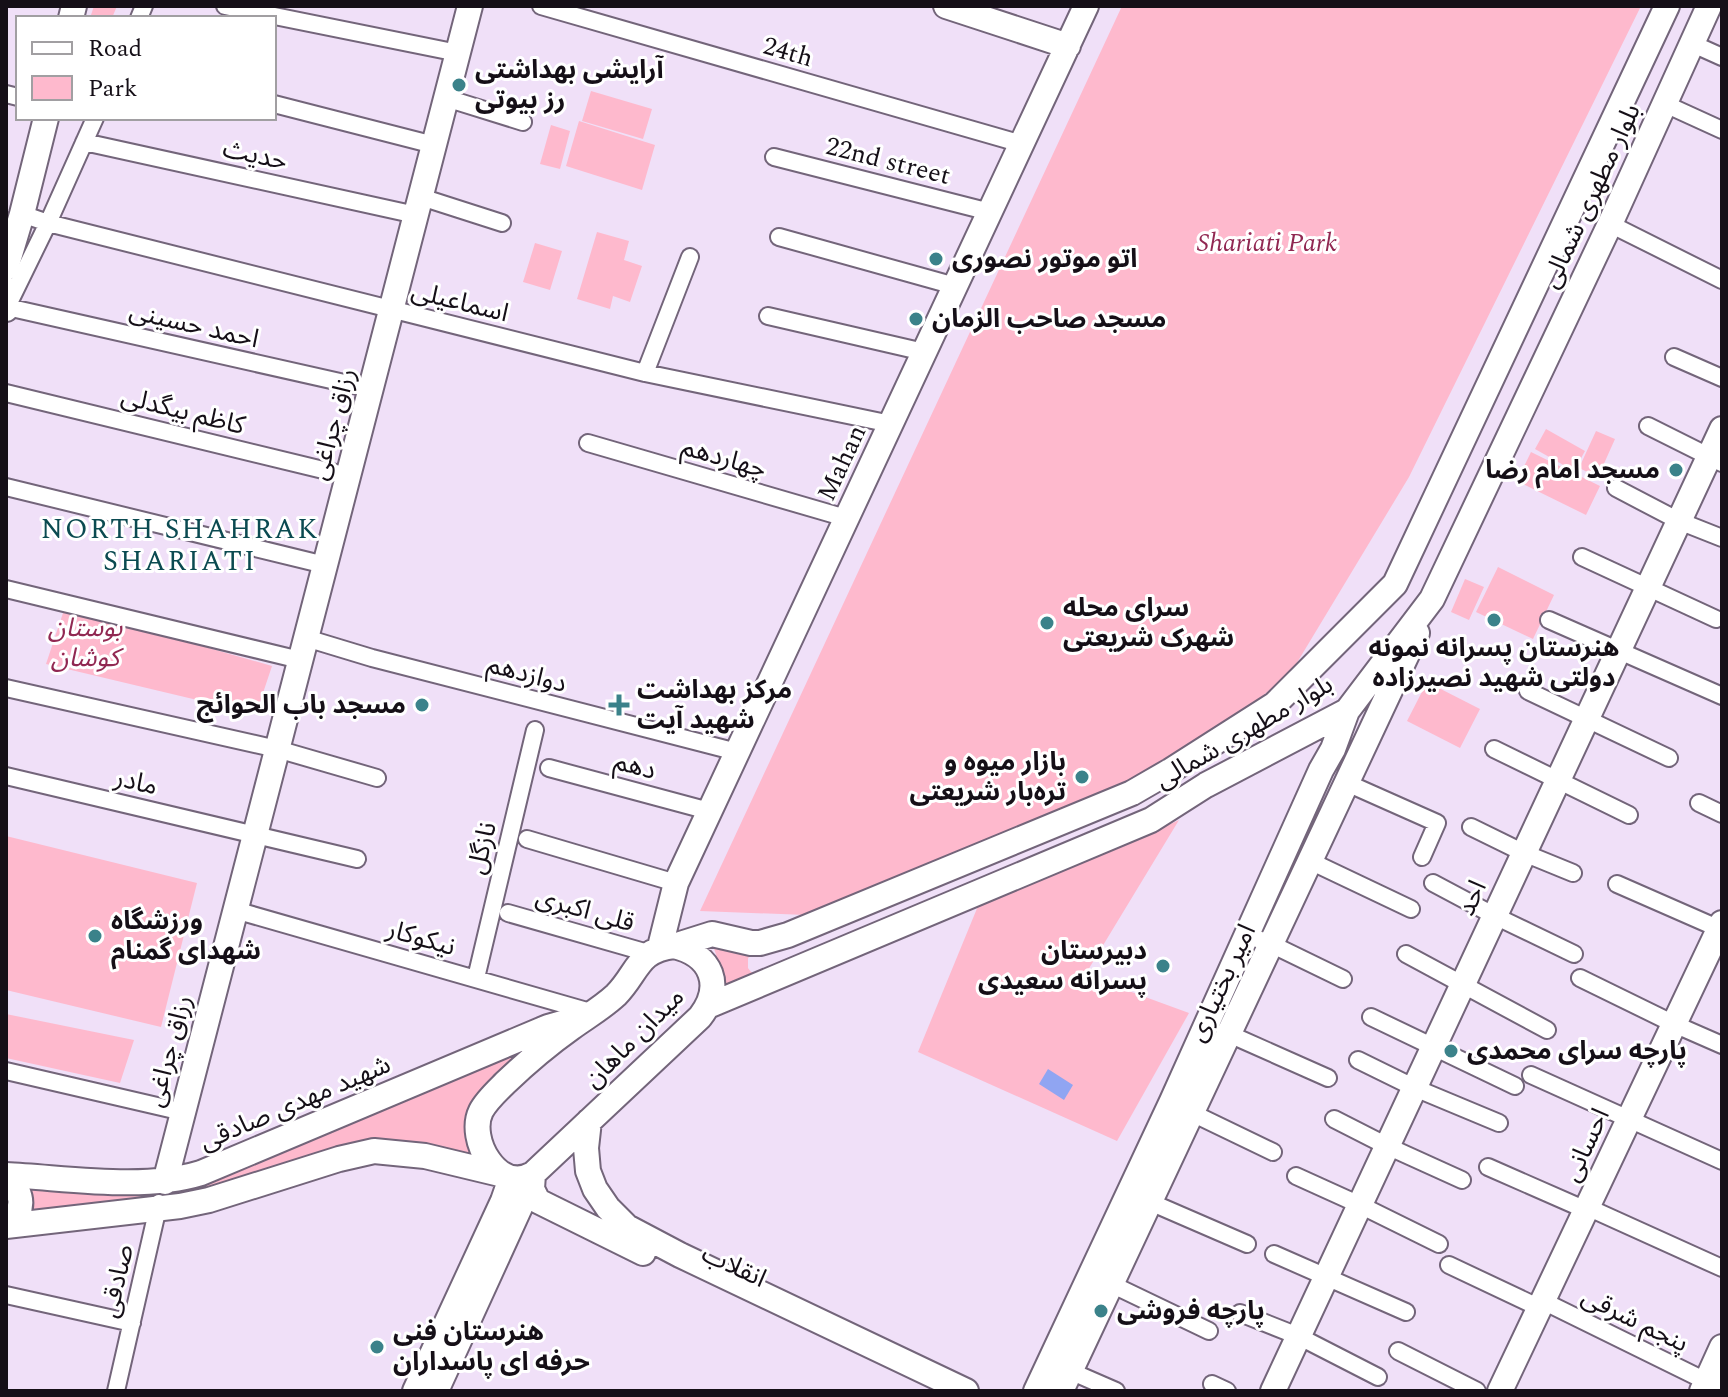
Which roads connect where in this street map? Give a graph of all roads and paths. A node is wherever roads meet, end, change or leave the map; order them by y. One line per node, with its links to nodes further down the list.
1 (225, 6): 8 (street)
2 (470, 6): 12 (main road, رزاق چراغی)
3 (541, 6): 22 (street, 24th)
4 (946, 6): 11 (main road)
5 (1086, 6): 11 (main road, Mahan)
6 (1667, 6): 102 (main road, بلوار مطهری شمالی)
7 (1709, 6): 10 (main road, بلوار مطهری شمالی)
8 (275, 16)
9 (276, 16): 12 (street)
10 (1693, 44): 13 (street); 15 (main road, بلوار مطهری شمالی)
11 (1068, 46): 22 (main road, Mahan)
12 (458, 53): 14 (main road, رزاق چراغی)
13 (1722, 57)
14 (446, 98): 19 (street); 23 (main road, رزاق چراغی)
15 (1665, 104): 20 (street); 30 (main road, بلوار مطهری شمالی)
16 (276, 105): 23 (street)
17 (46, 120): 27 (main road)
18 (94, 120): 21 (street)
19 (523, 122)
20 (1722, 130)
21 (84, 142): 25 (street, حدیث); 28 (street)
22 (1022, 144): 26 (main road, Mahan)
23 (434, 145): 25 (main road, رزاق چراغی)
24 (774, 157): 26 (street, 22nd street)
25 (418, 206): 29 (street, حدیث); 38 (main road, رزاق چراغی)
26 (990, 212): 35 (main road, Mahan)
27 (22, 214): 28 (street, اسماعیلی); 33 (main road)
28 (48, 223): 37 (street); 38 (street, اسماعیلی)
29 (502, 223)
30 (1610, 224): 34 (street); 61 (main road, بلوار مطهری شمالی)
31 (779, 237): 35 (street)
32 (690, 257): 42 (street)
33 (6, 268)
34 (1722, 280)
35 (955, 286): 40 (main road, Mahan)
36 (6, 289): 37 (main road)
37 (6, 308): 44 (street, احمد حسینی)
38 (391, 310): 42 (street, اسماعیلی); 44 (main road, رزاق چراغی)
39 (768, 316): 40 (street)
40 (924, 352): 46 (main road, Mahan)
41 (1674, 357): 43 (street)
42 (645, 373): 46 (street, اسماعیلی)
43 (1722, 378)
44 (371, 389): 51 (main road, رزاق چراغی)
45 (6, 393): 51 (street, کاظم بیگدلی)
46 (891, 424): 54 (main road, Mahan)
47 (1648, 426): 50 (street)
48 (1722, 429): 50 (main road, احد)
49 (588, 443): 54 (street, چهاردهم)
50 (1716, 460): 55 (main road, احد)
51 (348, 476): 58 (main road, رزاق چراغی)
52 (6, 487): 58 (street)
53 (1616, 488): 55 (street)
54 (846, 518): 74 (main road, Mahan)
55 (1679, 521): 56 (street); 60 (main road, احد)
56 (1722, 538)
57 (1582, 557): 60 (street)
58 (325, 565): 64 (main road, رزاق چراغی)
59 (6, 589): 64 (street, دوازدهم)
60 (1648, 589): 62 (street); 65 (main road, احد)
61 (1432, 599): 69 (main road, بلوار مطهری شمالی); 80 (main road, امیر بختیاری)
62 (1716, 619)
63 (1549, 620): 65 (street)
64 (303, 649): 72 (main road, رزاق چراغی); 74 (street, دوازدهم)
65 (1619, 651): 68 (street); 70 (main road, احد)
66 (6, 688): 72 (street)
67 (1528, 691): 70 (street)
68 (1722, 696)
69 (1347, 711): 101 (main road, امیر بختیاری); 108 (main road, بلوار مطهری شمالی)
70 (1587, 719): 75 (street); 79 (main road, احد)
71 (535, 730): 107 (street, نازگل)
72 (277, 749): 78 (street); 86 (main road, رزاق چراغی)
73 (1494, 749): 79 (street)
74 (737, 752): 82 (main road, Mahan)
75 (1669, 758)
76 (549, 768): 82 (street, دهم)
77 (6, 776): 86 (street, مادر)
78 (377, 778)
79 (1558, 780): 84 (street); 88 (main road, احد)
80 (1347, 783): 89 (street); 91 (main road, امیر بختیاری)
81 (1699, 803): 83 (street)
82 (709, 811): 93 (main road, Mahan)
83 (1722, 814)
84 (1629, 815)
85 (1471, 827): 88 (street)
86 (255, 834): 90 (street, مادر); 97 (main road, رزاق چراغی)
87 (527, 839): 93 (street)
88 (1524, 853): 92 (street); 99 (main road, احد)
89 (1422, 857)
90 (357, 859)
91 (1310, 861): 96 (street); 103 (main road, امیر بختیاری)
92 (1573, 873)
93 (676, 883): 104 (main road, Mahan)
94 (1433, 883): 99 (street)
95 (1617, 884): 100 (street)
96 (1411, 909)
97 (235, 910): 107 (street, نیکوکار); 126 (main road, رزاق چراغی)
98 (508, 913): 104 (street, قلی اکبری)
99 (1495, 916): 106 (street); 111 (main road, احد)
100 (1721, 927): 115 (main road, احسانی)
101 (1247, 935): 103 (street); 141 (main road, امیر بختیاری)
102 (760, 943): 104 (main road, بلوار مطهری شمالی); 108 (main road)
103 (1271, 944): 110 (street); 117 (main road, امیر بختیاری)
104 (661, 949): 112 (main road, میدان ماهان); 113 (main road, میدان ماهان)
105 (1406, 954): 111 (street)
106 (1574, 954)
107 (476, 978): 113 (street, نیکوکار)
108 (773, 978): 112 (main road, بلوار مطهری شمالی)
109 (1580, 978): 115 (street)
110 (1343, 979)
111 (1463, 985): 116 (street); 119 (main road, احد)
112 (708, 1006): 130 (main road, میدان ماهان)
113 (594, 1013): 138 (main road, میدان ماهان); 140 (main road, شهید مهدی صادقی)
114 (1371, 1017): 119 (street)
115 (1674, 1024): 118 (street); 129 (main road, احسانی)
116 (1547, 1030)
117 (1229, 1034): 123 (street); 127 (main road, امیر بختیاری)
118 (1722, 1045)
119 (1433, 1048): 124 (street); 125 (main road, احد)
120 (1358, 1060): 125 (street)
121 (6, 1071): 126 (street)
122 (1531, 1075): 129 (street)
123 (1328, 1078)
124 (1515, 1086)
125 (1415, 1088): 131 (street); 132 (main road, احد)
126 (183, 1112): 140 (main road, رزاق چراغی)
127 (1192, 1113): 133 (street); 141 (main road, امیر بختیاری)
128 (1334, 1119): 132 (street)
129 (1629, 1119): 134 (street); 144 (main road, احسانی)
130 (589, 1121): 138 (main road, میدان ماهان); 169 (main road, انقلاب)
131 (1499, 1123)
132 (1387, 1146): 139 (street); 142 (main road, احد)
133 (1273, 1152)
134 (1722, 1161)
135 (1488, 1167): 144 (street)
136 (6, 1175): 140 (main road, شهید مهدی صادقی); 145 (main road)
137 (1296, 1176): 142 (street)
138 (518, 1177): 143 (main road); 166 (main road); 167 (main road); 168 (main road, انقلاب)
139 (1462, 1180)
140 (165, 1182): 143 (street, صادقی)
141 (1148, 1189): 146 (street); 152 (main road, امیر بختیاری); 170 (main road, امیر بختیاری)
142 (1360, 1205): 147 (street); 151 (main road, احد)
143 (158, 1208): 145 (main road); 157 (street, صادقی)
144 (1587, 1209): 150 (street); 154 (main road, احسانی)
145 (7, 1226)
146 (1247, 1244)
147 (1439, 1244)
148 (1274, 1254): 151 (street)
149 (1449, 1265): 154 (street, پنجم شرقی)
150 (1722, 1268)
151 (1327, 1276): 155 (street); 159 (main road, احد)
152 (1111, 1284): 158 (street); 163 (main road, امیر بختیاری)
153 (6, 1295): 157 (street)
154 (1541, 1305): 164 (street, پنجم شرقی); 174 (main road, احسانی)
155 (1406, 1312)
156 (1240, 1313): 159 (street)
157 (132, 1323): 165 (street, صادقی)
158 (1209, 1331)
159 (1298, 1336): 162 (street); 172 (main road, احد)
160 (1722, 1347): 164 (main road)
161 (1398, 1351): 173 (street)
162 (1378, 1377)
163 (1066, 1381): 171 (street)
164 (1710, 1387)
165 (116, 1391)
166 (415, 1391)
167 (436, 1391)
168 (932, 1391)
169 (966, 1391)
170 (1036, 1391)
171 (1116, 1391)
172 (1273, 1391)
173 (1477, 1391)
174 (1500, 1391)

